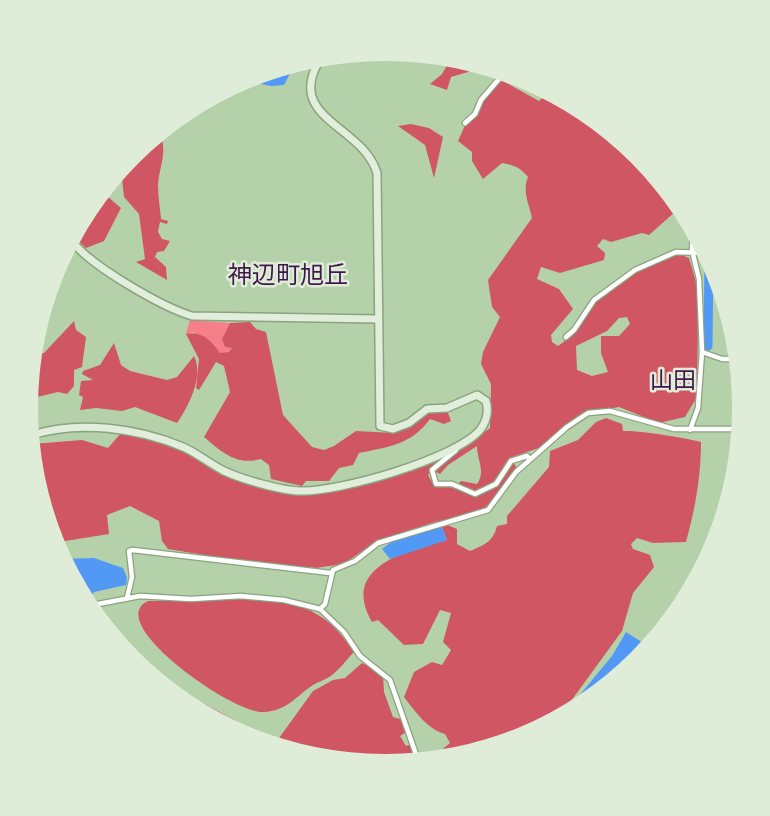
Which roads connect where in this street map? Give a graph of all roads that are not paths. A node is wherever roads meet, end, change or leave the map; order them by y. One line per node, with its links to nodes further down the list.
1 (316, 68): 6 (street)
2 (498, 81): 3 (street)
3 (465, 123)
4 (78, 247): 6 (street)
5 (694, 252): 7 (street); 8 (street)
6 (378, 319): 13 (street)
7 (566, 337)
8 (702, 352): 9 (street); 11 (street)
9 (728, 359)
10 (731, 429): 11 (street)
11 (690, 430): 14 (street)
12 (39, 434): 13 (street)
13 (457, 444): 14 (street)
14 (530, 459): 15 (street)
15 (330, 573): 16 (street); 18 (street)
16 (127, 598): 17 (street); 18 (street)
17 (99, 604)
18 (320, 609): 19 (street)
19 (416, 753)

